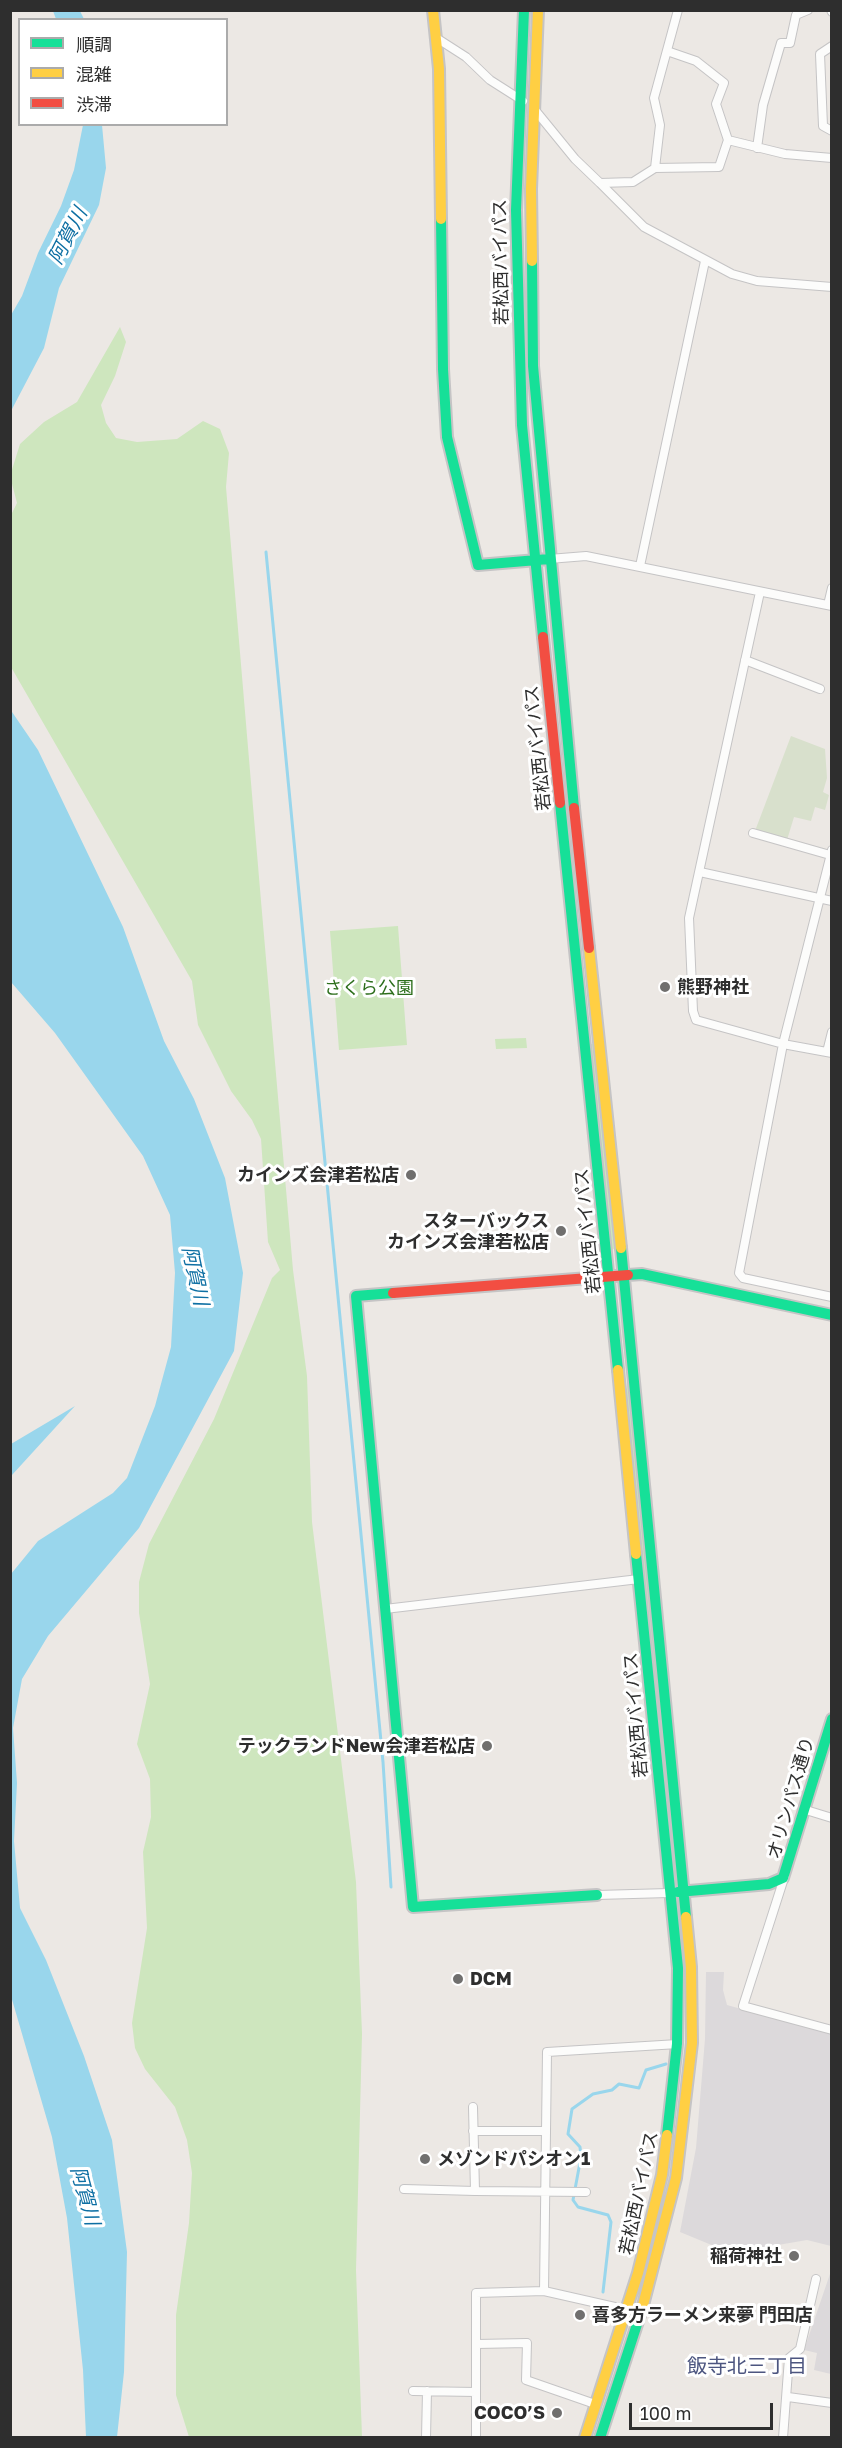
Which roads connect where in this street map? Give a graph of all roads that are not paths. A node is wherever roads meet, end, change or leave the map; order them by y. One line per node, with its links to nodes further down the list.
1 (433, 10): 6 (main road)
2 (524, 10): 9 (main road, 若松西バイパス)
3 (537, 10): 10 (main road, 若松西バイパス)
4 (678, 10): 8 (street)
5 (808, 10): 13 (street)
6 (438, 39): 9 (street); 20 (main road)
7 (831, 46): 11 (street)
8 (667, 51): 12 (street); 15 (street)
9 (519, 99): 10 (street); 20 (main road, 若松西バイパス)
10 (533, 107): 16 (street); 19 (main road, 若松西バイパス)
11 (831, 131)
12 (728, 140): 13 (street); 15 (street)
13 (758, 148): 14 (street)
14 (831, 159)
15 (655, 168): 16 (street)
16 (600, 183): 17 (street)
17 (705, 261): 18 (street); 21 (street)
18 (831, 287)
19 (549, 559): 20 (main road); 21 (street); 35 (main road, 若松西バイパス)
20 (534, 561): 36 (main road, 若松西バイパス)
21 (640, 566): 23 (street)
22 (831, 588): 24 (street)
23 (760, 592): 24 (street); 25 (street)
24 (830, 605)
25 (745, 660): 26 (street); 29 (street)
26 (820, 689)
27 (753, 833): 28 (street)
28 (831, 853): 30 (street)
29 (700, 872): 30 (street); 33 (street)
30 (819, 898): 31 (street); 33 (street)
31 (831, 901)
32 (831, 1032): 34 (street)
33 (783, 1044): 34 (street); 37 (street)
34 (829, 1053)
35 (624, 1273): 36 (main road); 38 (main road); 45 (main road, 若松西バイパス)
36 (610, 1275): 39 (main road, 若松西バイパス); 40 (main road)
37 (831, 1297)
38 (831, 1313)
39 (639, 1579): 40 (street); 46 (main road, 若松西バイパス)
40 (385, 1610): 47 (main road)
41 (831, 1719): 42 (main road, オリンパス通り)
42 (806, 1810): 43 (street); 44 (main road, オリンパス通り)
43 (831, 1818)
44 (785, 1875): 45 (main road, オリンパス通り); 48 (street)
45 (685, 1891): 46 (main road, オリンパス通り); 49 (main road, 若松西バイパス)
46 (669, 1893): 47 (street); 50 (main road, 若松西バイパス)
47 (597, 1895)
48 (831, 2030)
49 (692, 2043): 50 (street); 61 (main road, 若松西バイパス)
50 (677, 2044): 52 (street); 60 (main road, 若松西バイパス)
51 (473, 2107): 53 (street)
52 (545, 2131): 53 (street); 56 (street)
53 (473, 2132): 55 (street)
54 (404, 2189): 55 (street)
55 (475, 2191): 56 (street)
56 (544, 2192): 57 (street); 59 (street)
57 (578, 2192)
58 (816, 2278): 66 (street)
59 (544, 2291): 60 (street); 62 (street)
60 (626, 2310): 61 (street); 68 (main road, 若松西バイパス)
61 (640, 2312): 73 (main road, 若松西バイパス)
62 (477, 2344): 65 (street); 68 (street)
63 (413, 2391): 64 (street)
64 (427, 2391): 65 (street); 70 (street)
65 (476, 2392): 71 (street)
66 (788, 2397): 67 (street); 69 (street)
67 (831, 2403)
68 (595, 2404): 72 (main road, 若松西バイパス)
69 (785, 2437)
70 (426, 2438)
71 (476, 2438)
72 (585, 2438)
73 (600, 2438)

